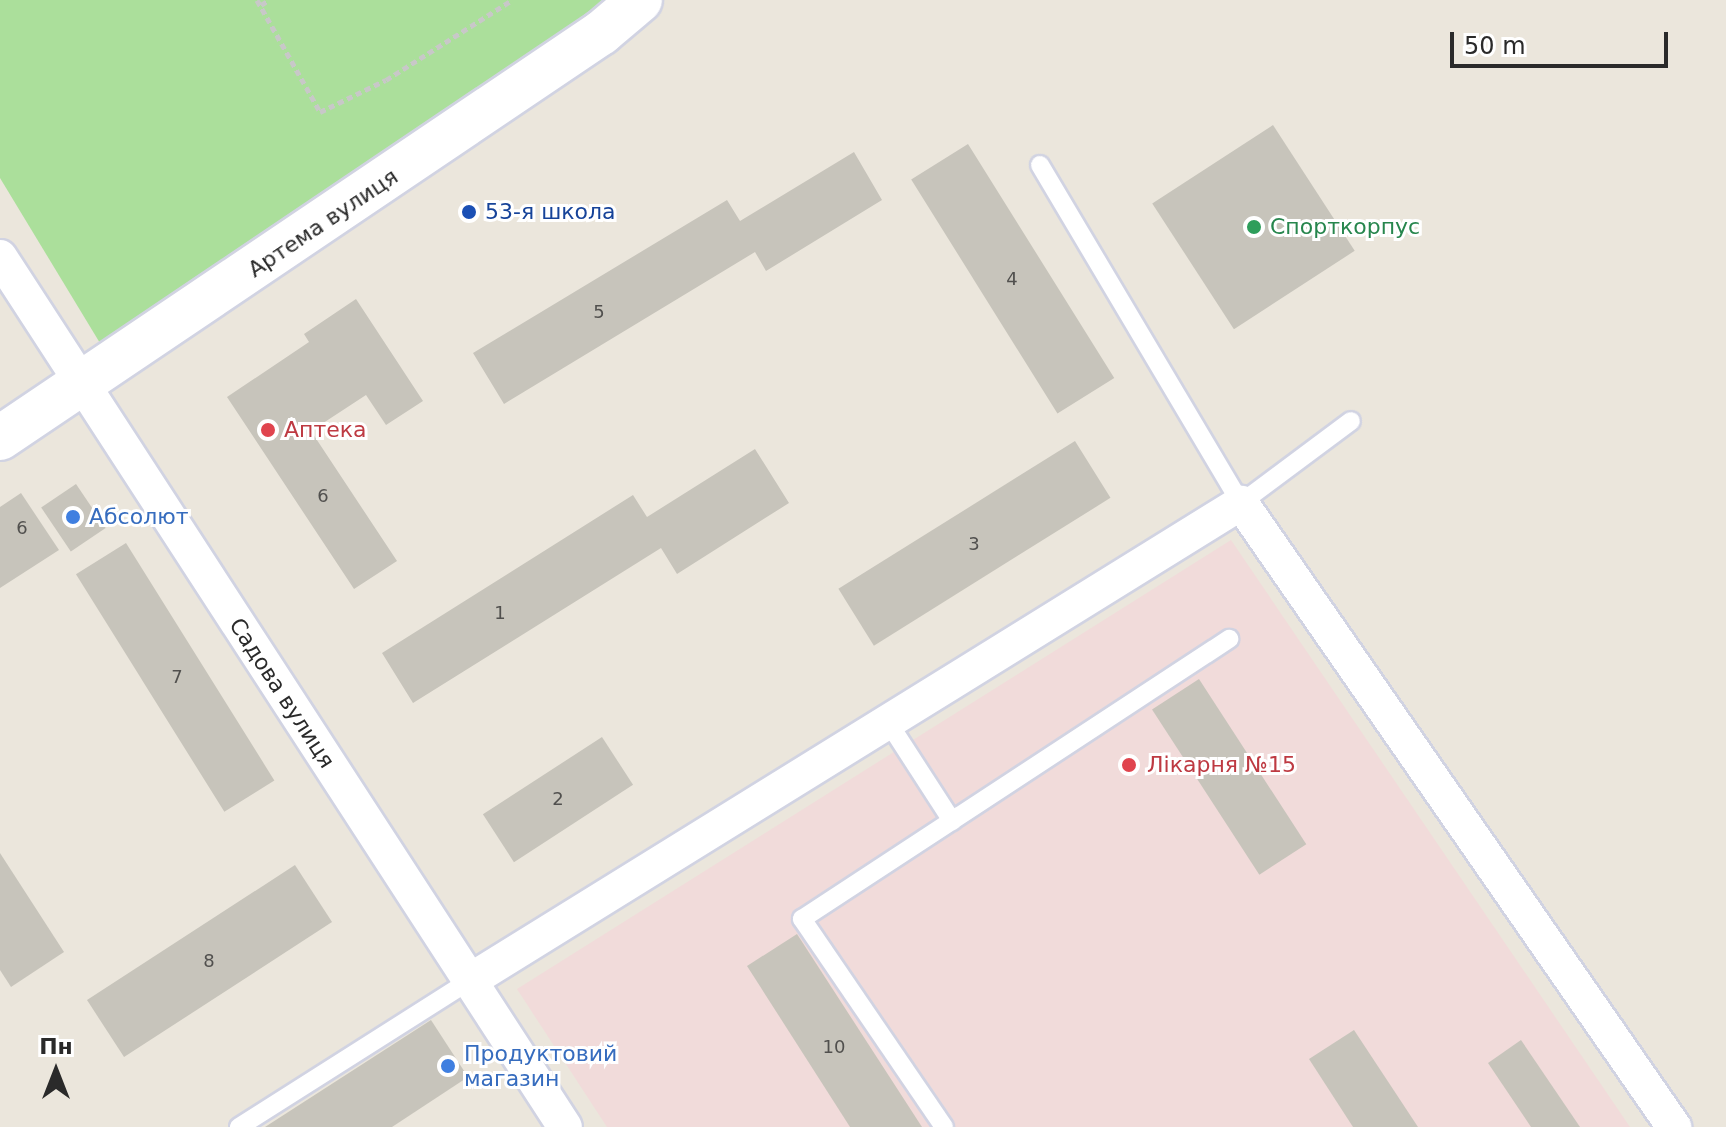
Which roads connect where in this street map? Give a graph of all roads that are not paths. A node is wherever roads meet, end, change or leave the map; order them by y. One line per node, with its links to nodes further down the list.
1 (640, 0): 4 (street, Артема вулиця)
2 (1040, 165): 7 (lane)
3 (0, 257): 4 (street, Садова вулиця)
4 (80, 387): 6 (street, Артема вулиця); 11 (street, Садова вулиця)
5 (1351, 421): 7 (lane)
6 (0, 438)
7 (1241, 503): 9 (street); 15 (street)
8 (1229, 639): 10 (lane)
9 (888, 722): 10 (lane); 11 (street)
10 (952, 821): 14 (lane)
11 (471, 980): 12 (lane); 13 (street, Садова вулиця)
12 (239, 1127)
13 (565, 1127)
14 (944, 1127)
15 (1674, 1127)

